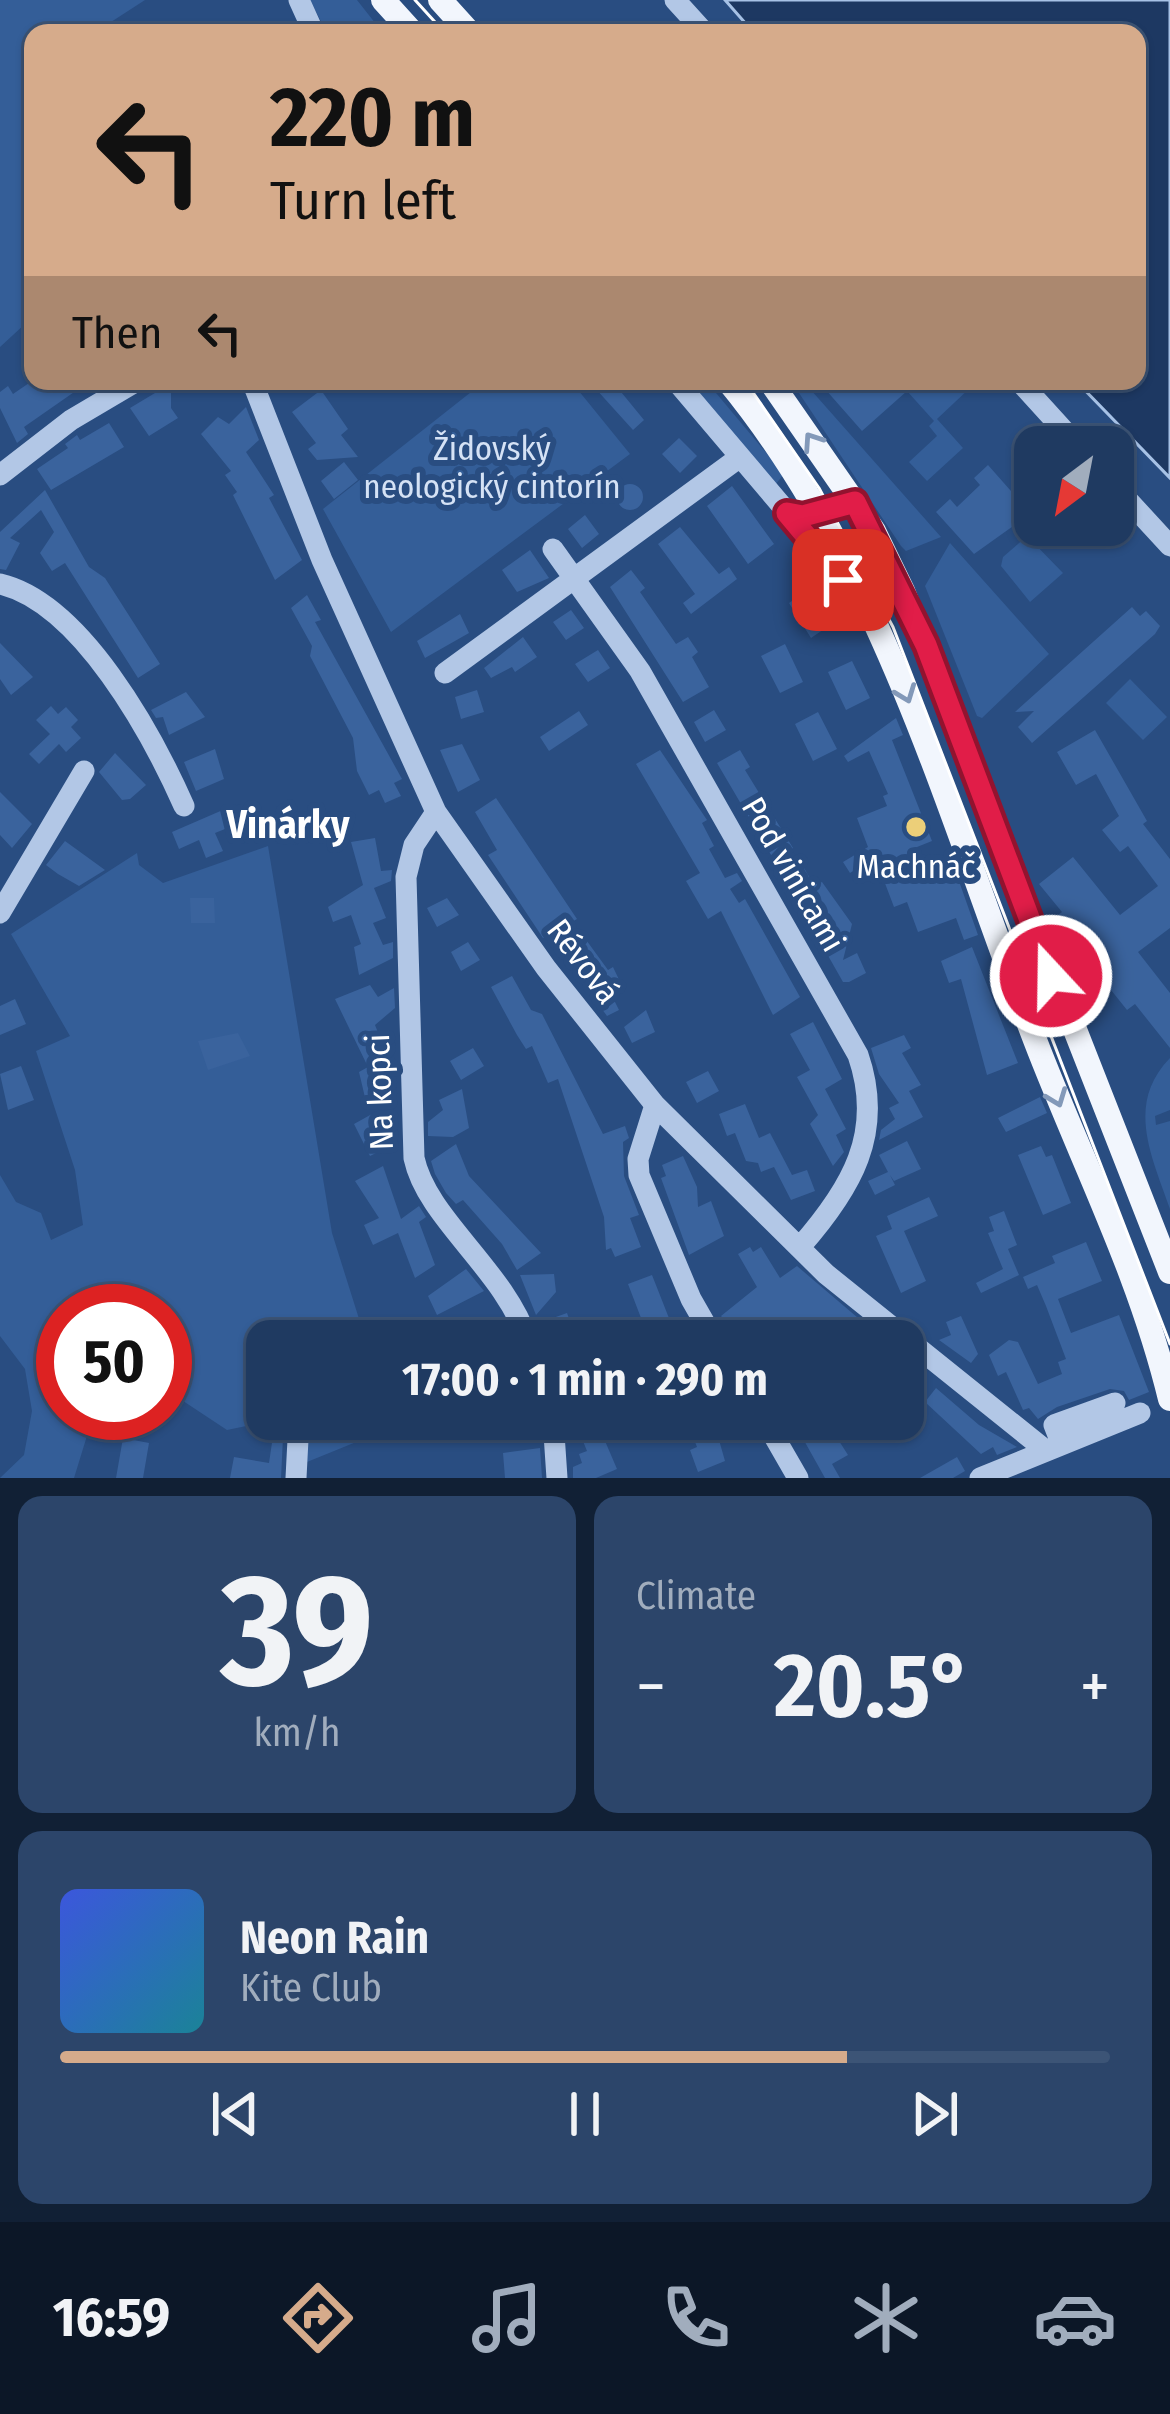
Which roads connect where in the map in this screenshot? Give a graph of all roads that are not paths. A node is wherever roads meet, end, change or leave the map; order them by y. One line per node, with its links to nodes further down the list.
1 (383, 0): 4 (main road)
2 (440, 0): 5 (main road)
3 (675, 0): 6 (street)
4 (405, 24)
5 (462, 24)
6 (697, 24)
7 (122, 390): 15 (street)
8 (256, 390): 29 (street, Révová)
9 (684, 390): 14 (street)
10 (734, 390): 16 (main road)
11 (776, 390): 17 (main road, one-way to 11)
12 (1027, 390): 13 (street)
13 (1060, 426)
14 (740, 457): 18 (street); 23 (street)
15 (0, 476)
16 (798, 480): 18 (street); 20 (main road)
17 (855, 502): 20 (main road); 33 (main road)
18 (780, 506): 20 (street); 25 (street)
19 (1134, 507): 21 (street)
20 (818, 513): 25 (main road)
21 (1170, 546)
22 (553, 549): 23 (street, Pod vinicami)
23 (575, 578): 26 (street); 32 (street, Pod vinicami)
24 (0, 584): 28 (street)
25 (866, 603): 36 (main road, one-way to 36)
26 (445, 673)
27 (84, 771): 30 (street)
28 (184, 806)
29 (436, 812): 31 (street, Révová); 34 (street, Na kopci)
30 (0, 913)
31 (655, 1106): 32 (street, Révová); 35 (street)
32 (800, 1247): 42 (street, Révová)
33 (1170, 1272)
34 (521, 1320)
35 (704, 1320)
36 (1170, 1399)
37 (1115, 1402): 42 (street)
38 (1140, 1414): 42 (street)
39 (297, 1440): 43 (street)
40 (554, 1440): 44 (street)
41 (776, 1440): 45 (street)
42 (1053, 1446): 46 (street)
43 (296, 1478)
44 (556, 1478)
45 (798, 1478)
46 (980, 1478)

